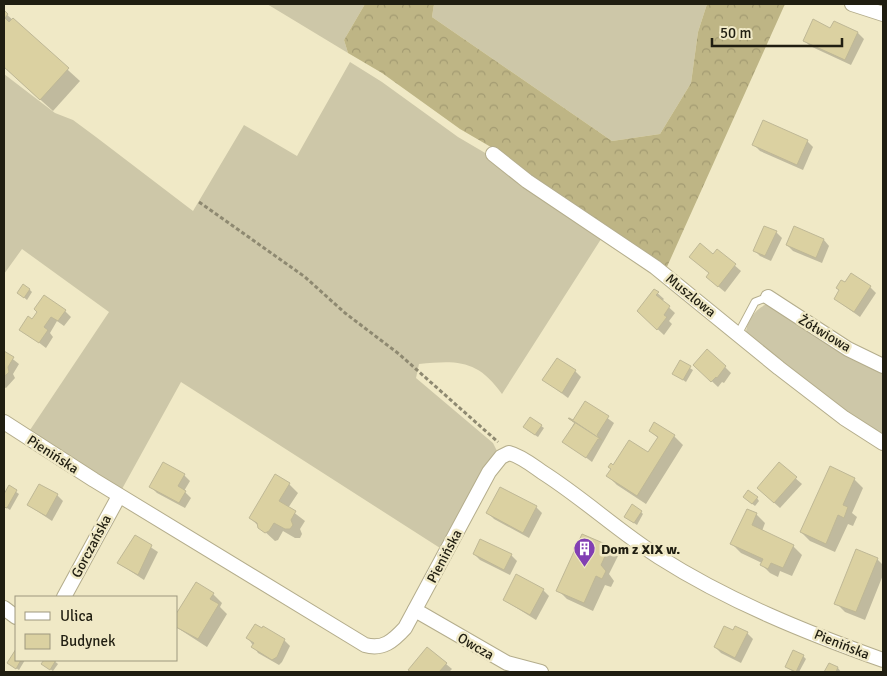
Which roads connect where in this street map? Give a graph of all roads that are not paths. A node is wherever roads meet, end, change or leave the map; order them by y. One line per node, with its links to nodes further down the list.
1 (852, 4): 2 (street)
2 (883, 14)
3 (493, 154): 5 (street, Muszlowa)
4 (768, 296): 5 (lane); 6 (street, Żółwiowa)
5 (738, 334): 8 (street, Muszlowa)
6 (883, 366)
7 (4, 422): 9 (street, Pienińska)
8 (883, 443)
9 (119, 496): 10 (street, Gorczańska); 12 (street, Pienińska)
10 (65, 596)
11 (4, 608): 13 (street)
12 (416, 610): 14 (street, Pienińska); 15 (street, Owcza)
13 (15, 616)
14 (883, 660)
15 (541, 672)

